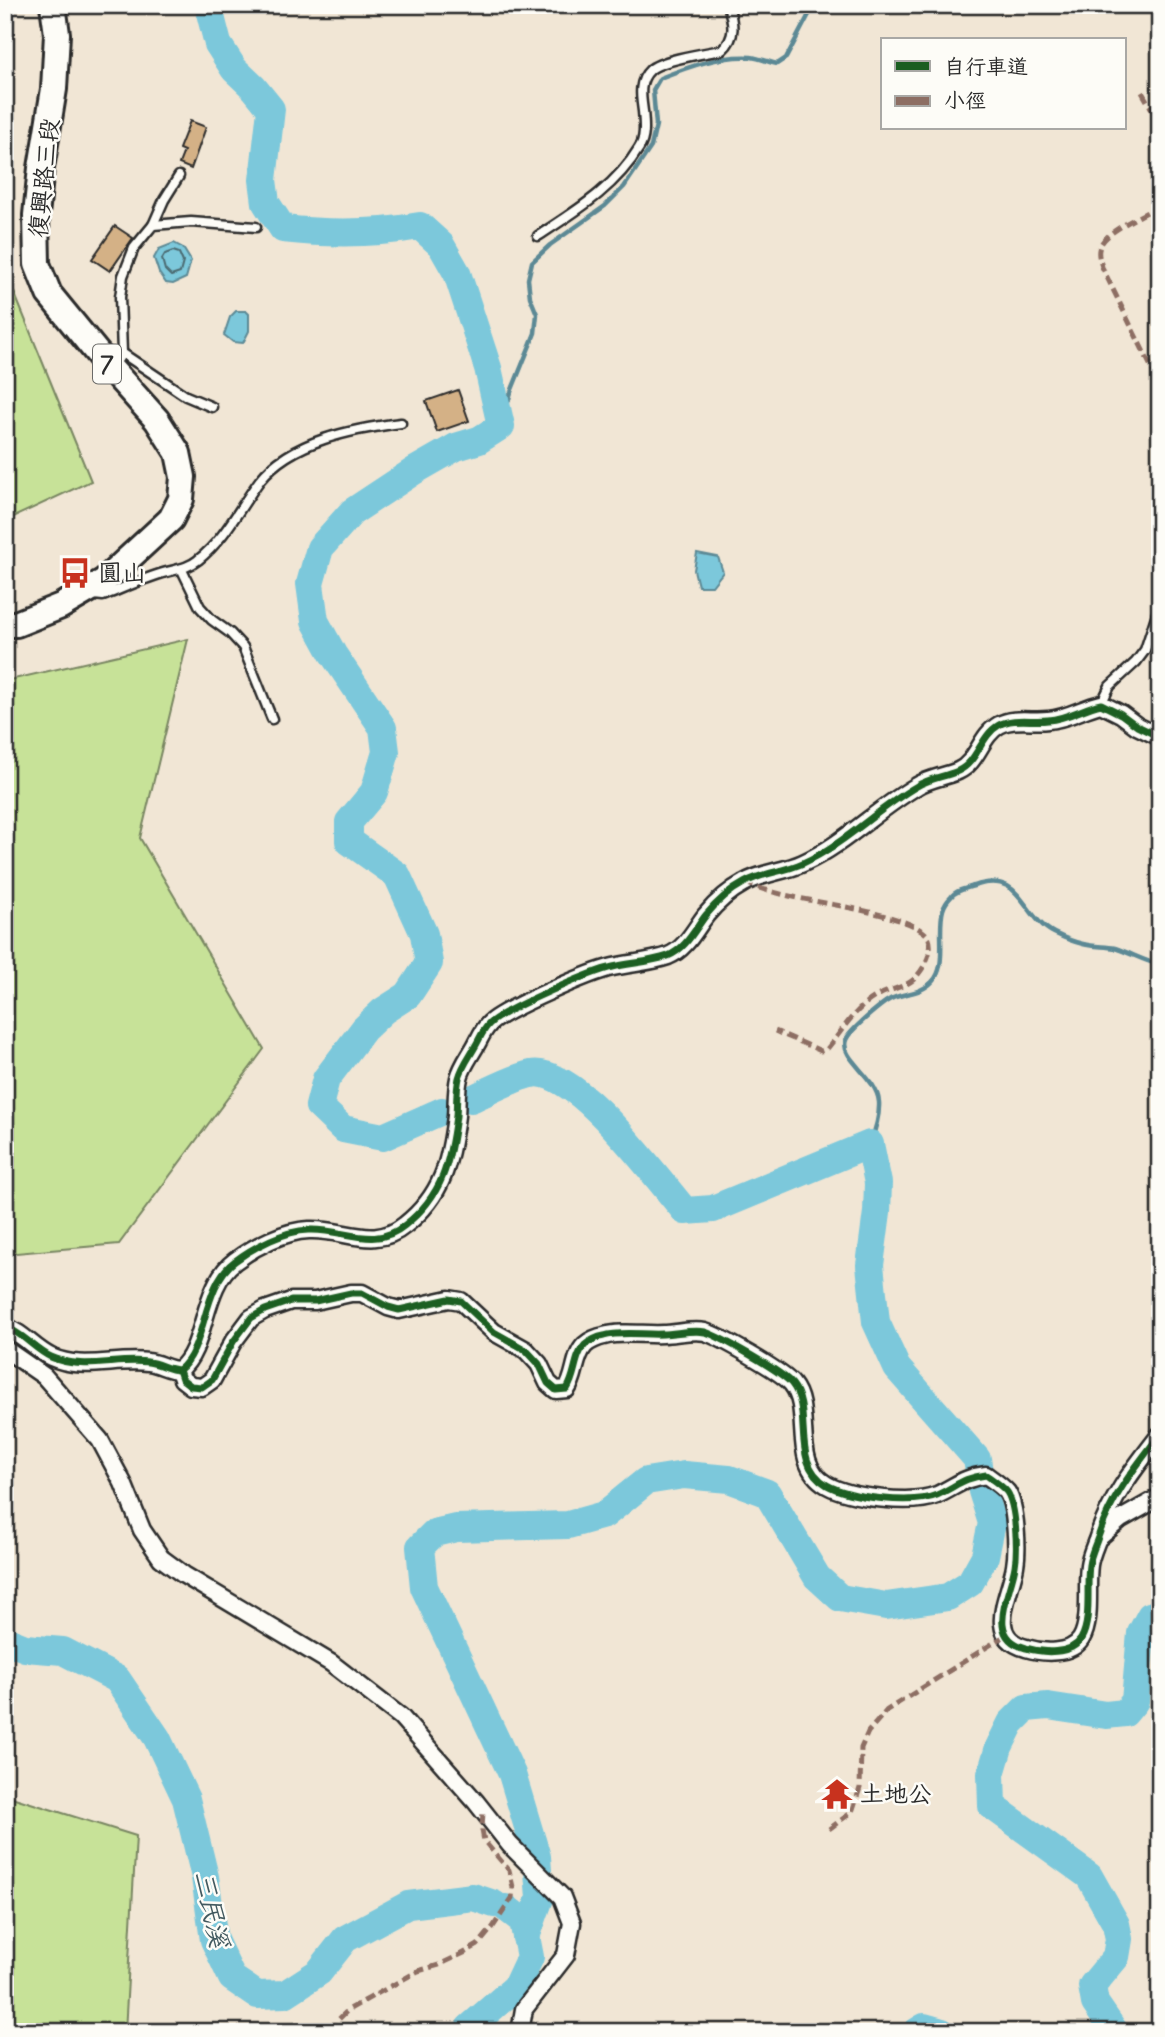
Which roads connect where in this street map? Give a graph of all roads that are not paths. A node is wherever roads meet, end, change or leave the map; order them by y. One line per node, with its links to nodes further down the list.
1 (52, 5): 7 (main road, 復興路三段 / 7)
2 (728, 5): 6 (lane)
3 (179, 176): 4 (lane)
4 (153, 225): 5 (lane); 7 (lane)
5 (256, 227)
6 (538, 236)
7 (117, 361): 8 (lane); 11 (main road, 復興路三段 / 7)
8 (212, 407)
9 (401, 423): 10 (lane)
10 (182, 570): 11 (lane); 15 (lane)
11 (84, 595): 13 (main road, 復興路三段 / 7)
12 (1160, 604): 14 (lane)
13 (5, 624)
14 (1101, 704): 16 (street); 19 (street)
15 (272, 719)
16 (1160, 737)
17 (5, 1327): 19 (street)
18 (5, 1349): 23 (street)
19 (179, 1370): 22 (street)
20 (1160, 1435): 22 (street)
21 (1160, 1497): 22 (street)
22 (1097, 1540)
23 (520, 2032)

